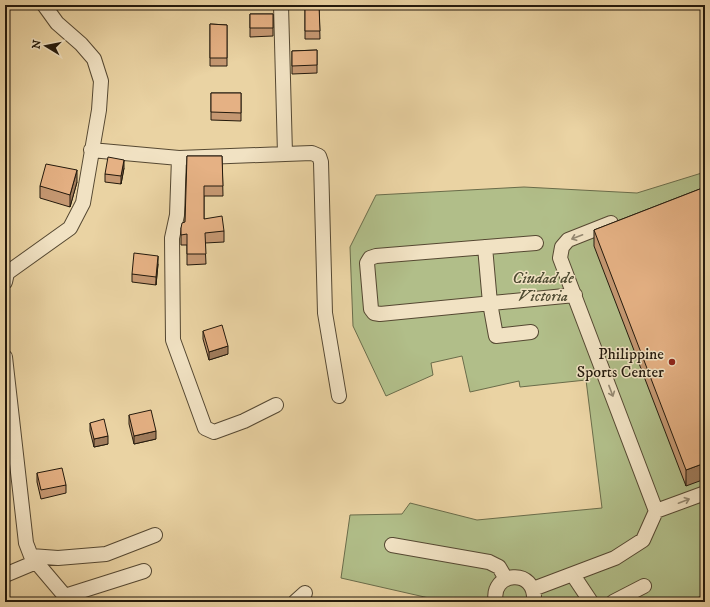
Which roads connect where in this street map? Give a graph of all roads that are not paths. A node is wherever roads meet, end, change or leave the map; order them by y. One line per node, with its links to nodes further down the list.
1 (44, 5): 3 (street)
2 (282, 5): 4 (street)
3 (91, 150): 5 (street); 9 (street)
4 (285, 154): 5 (street); 14 (street)
5 (179, 158): 15 (street)
6 (626, 218): 10 (street, one-way to 10)
7 (536, 243): 8 (street)
8 (485, 247): 11 (street); 11 (street)
9 (6, 276)
10 (575, 295): 11 (street); 17 (street, one-way to 17)
11 (490, 303): 12 (street)
12 (531, 332)
13 (5, 357): 20 (street)
14 (339, 396)
15 (276, 405)
16 (705, 493): 17 (street, one-way to 16)
17 (656, 511): 23 (street)
18 (155, 536): 20 (street)
19 (392, 545): 24 (street)
20 (34, 559): 22 (street); 27 (street)
21 (144, 571): 27 (street)
22 (5, 575)
23 (572, 575): 26 (street); 29 (street)
24 (506, 579): 26 (street); 28 (street)
25 (644, 586): 30 (street)
26 (534, 596)
27 (68, 599)
28 (496, 602)
29 (591, 602)
30 (613, 602)

